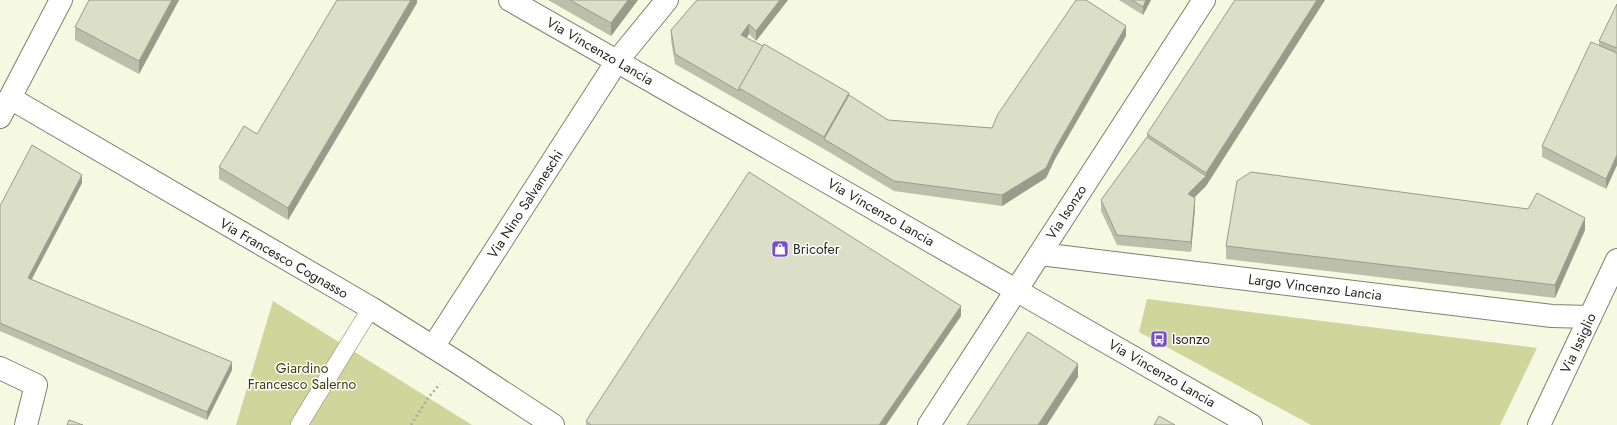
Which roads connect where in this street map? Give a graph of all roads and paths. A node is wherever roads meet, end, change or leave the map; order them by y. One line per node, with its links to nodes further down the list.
1 (61, 0): 6 (street)
2 (510, 0): 5 (street, Via Vincenzo Lancia)
3 (667, 0): 5 (street, Via Nino Salvaneschi)
4 (1204, 0): 7 (street, Via Isonzo)
5 (617, 61): 9 (street, Via Vincenzo Lancia); 12 (street, Via Nino Salvaneschi)
6 (5, 108): 10 (street, Via Francesco Cognasso)
7 (1040, 254): 9 (street, Via Isonzo); 11 (street, Largo Vincenzo Lancia)
8 (1617, 260): 11 (street, Via Issiglio)
9 (1016, 289): 19 (street, Via Isonzo); 20 (street, Via Vincenzo Lancia)
10 (371, 308): 12 (street, Via Francesco Cognasso); 16 (lane)
11 (1590, 317): 21 (street, Via Issiglio)
12 (433, 347): 13 (street, Via Francesco Cognasso)
13 (460, 364): 17 (path); 18 (street, Via Francesco Cognasso)
14 (0, 368): 15 (street)
15 (26, 425)
16 (299, 425)
17 (411, 425)
18 (553, 425)
19 (929, 425)
20 (1251, 425)
21 (1539, 425)

